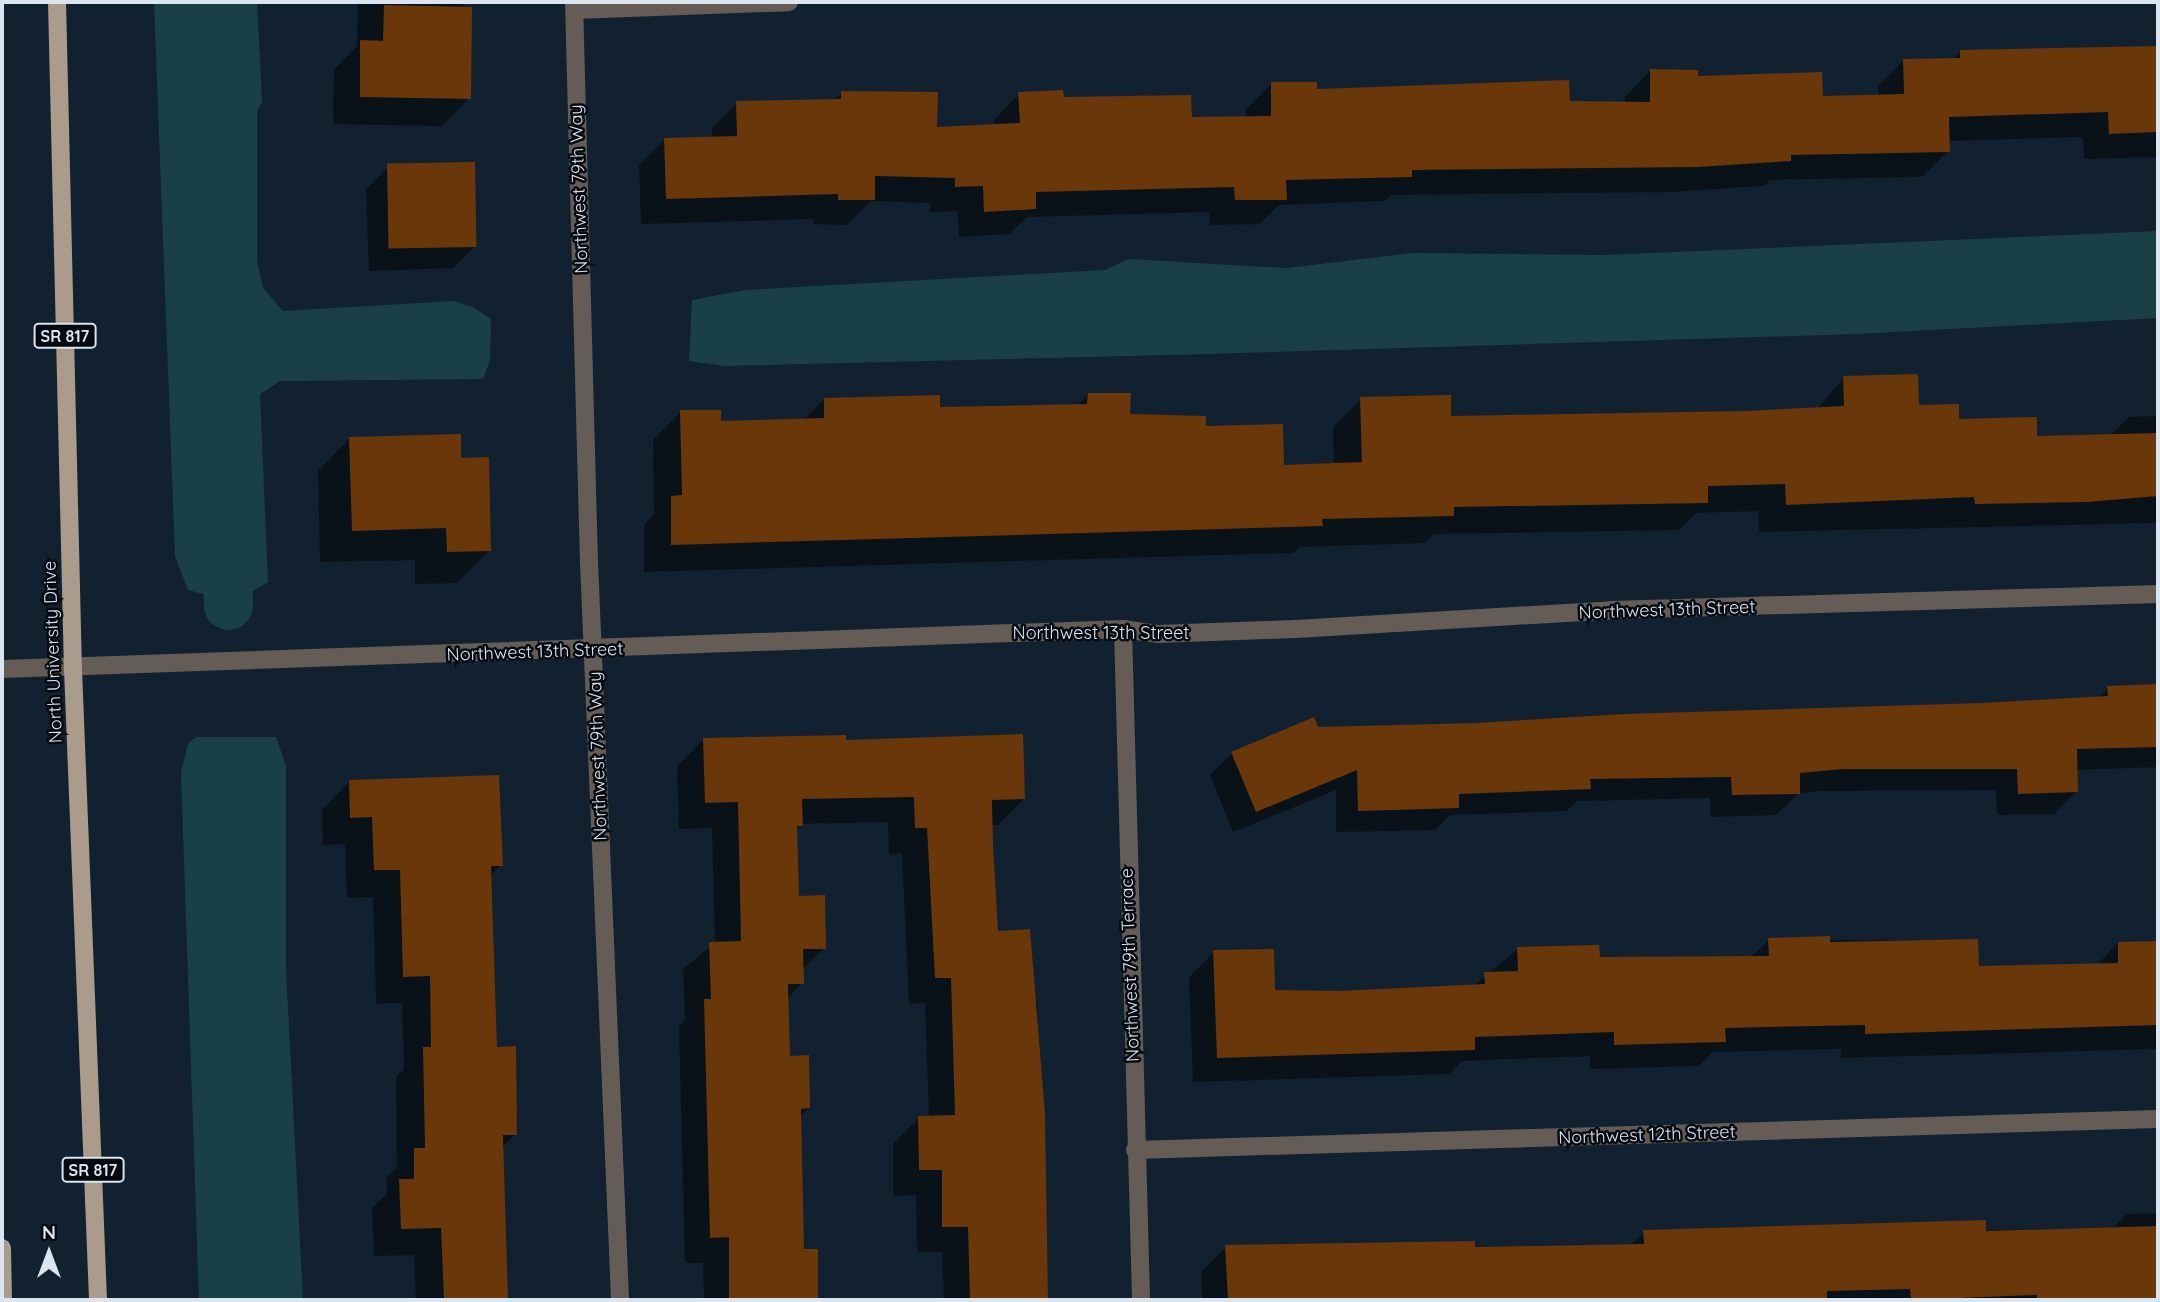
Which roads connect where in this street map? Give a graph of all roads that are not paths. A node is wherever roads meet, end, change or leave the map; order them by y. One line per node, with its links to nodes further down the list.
1 (57, 2): 8 (main road, North University Drive / SR 817)
2 (789, 2): 3 (street)
3 (575, 6): 6 (street, Northwest 79th Way)
4 (2158, 594): 5 (street, Northwest 13th Street)
5 (1123, 629): 6 (street, Northwest 13th Street); 10 (street, Northwest 79th Terrace)
6 (594, 649): 8 (street, Northwest 13th Street); 14 (street, Northwest 79th Way)
7 (2, 669): 8 (street, Northwest 13th Street)
8 (74, 669): 13 (main road, North University Drive / SR 817)
9 (2158, 1119): 10 (street, Northwest 12th Street)
10 (1135, 1150): 15 (street, Northwest 79th Terrace)
11 (2, 1248): 12 (main road)
12 (3, 1300)
13 (98, 1300)
14 (620, 1300)
15 (1141, 1300)

